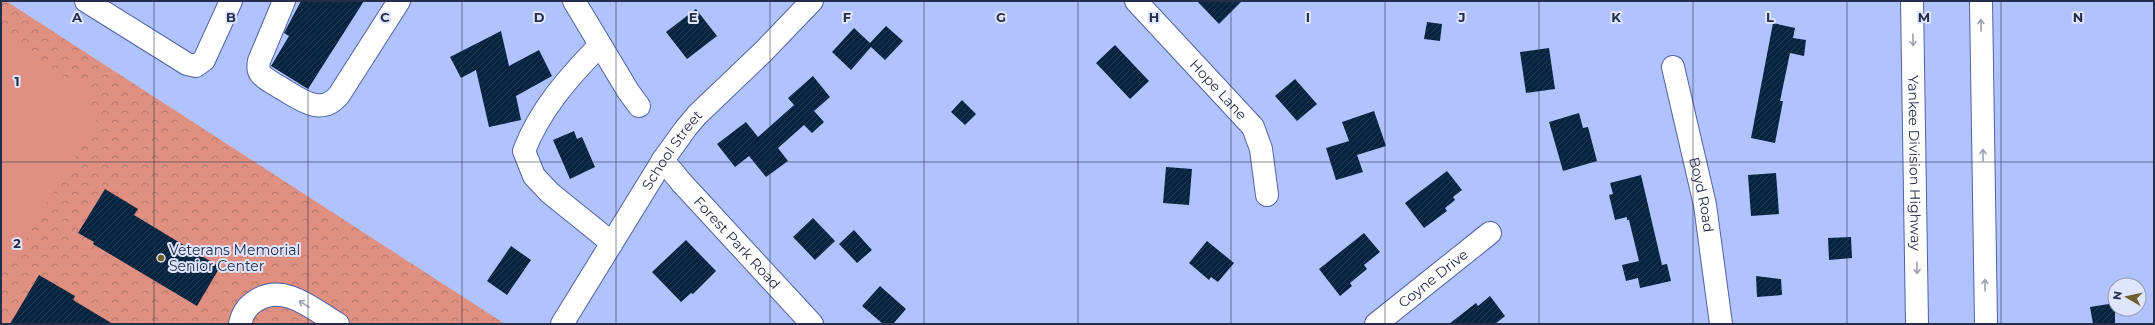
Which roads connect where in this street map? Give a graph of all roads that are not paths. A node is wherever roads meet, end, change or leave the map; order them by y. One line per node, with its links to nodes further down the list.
1 (86, 1): 2 (main road)
2 (231, 1)
3 (284, 1): 4 (main road)
4 (399, 1)
5 (574, 1): 10 (main road)
6 (812, 1): 13 (main road, School Street)
7 (1136, 1): 14 (main road, Hope Lane)
8 (1912, 1): 23 (main road, Yankee Division Highway, one-way to 23)
9 (1981, 1): 24 (main road, one-way to 9)
10 (600, 45): 12 (main road); 16 (main road)
11 (1673, 67): 22 (main road, Boyd Road)
12 (639, 106)
13 (663, 160): 16 (main road, School Street); 21 (main road, Forest Park Road)
14 (1267, 196)
15 (1490, 233): 17 (main road, Coyne Drive)
16 (612, 243): 20 (main road, School Street)
17 (1386, 321)
18 (240, 324): 19 (main road, one-way to 18)
19 (338, 324)
20 (562, 324)
21 (812, 324)
22 (1721, 324)
23 (1918, 324)
24 (1986, 324)

